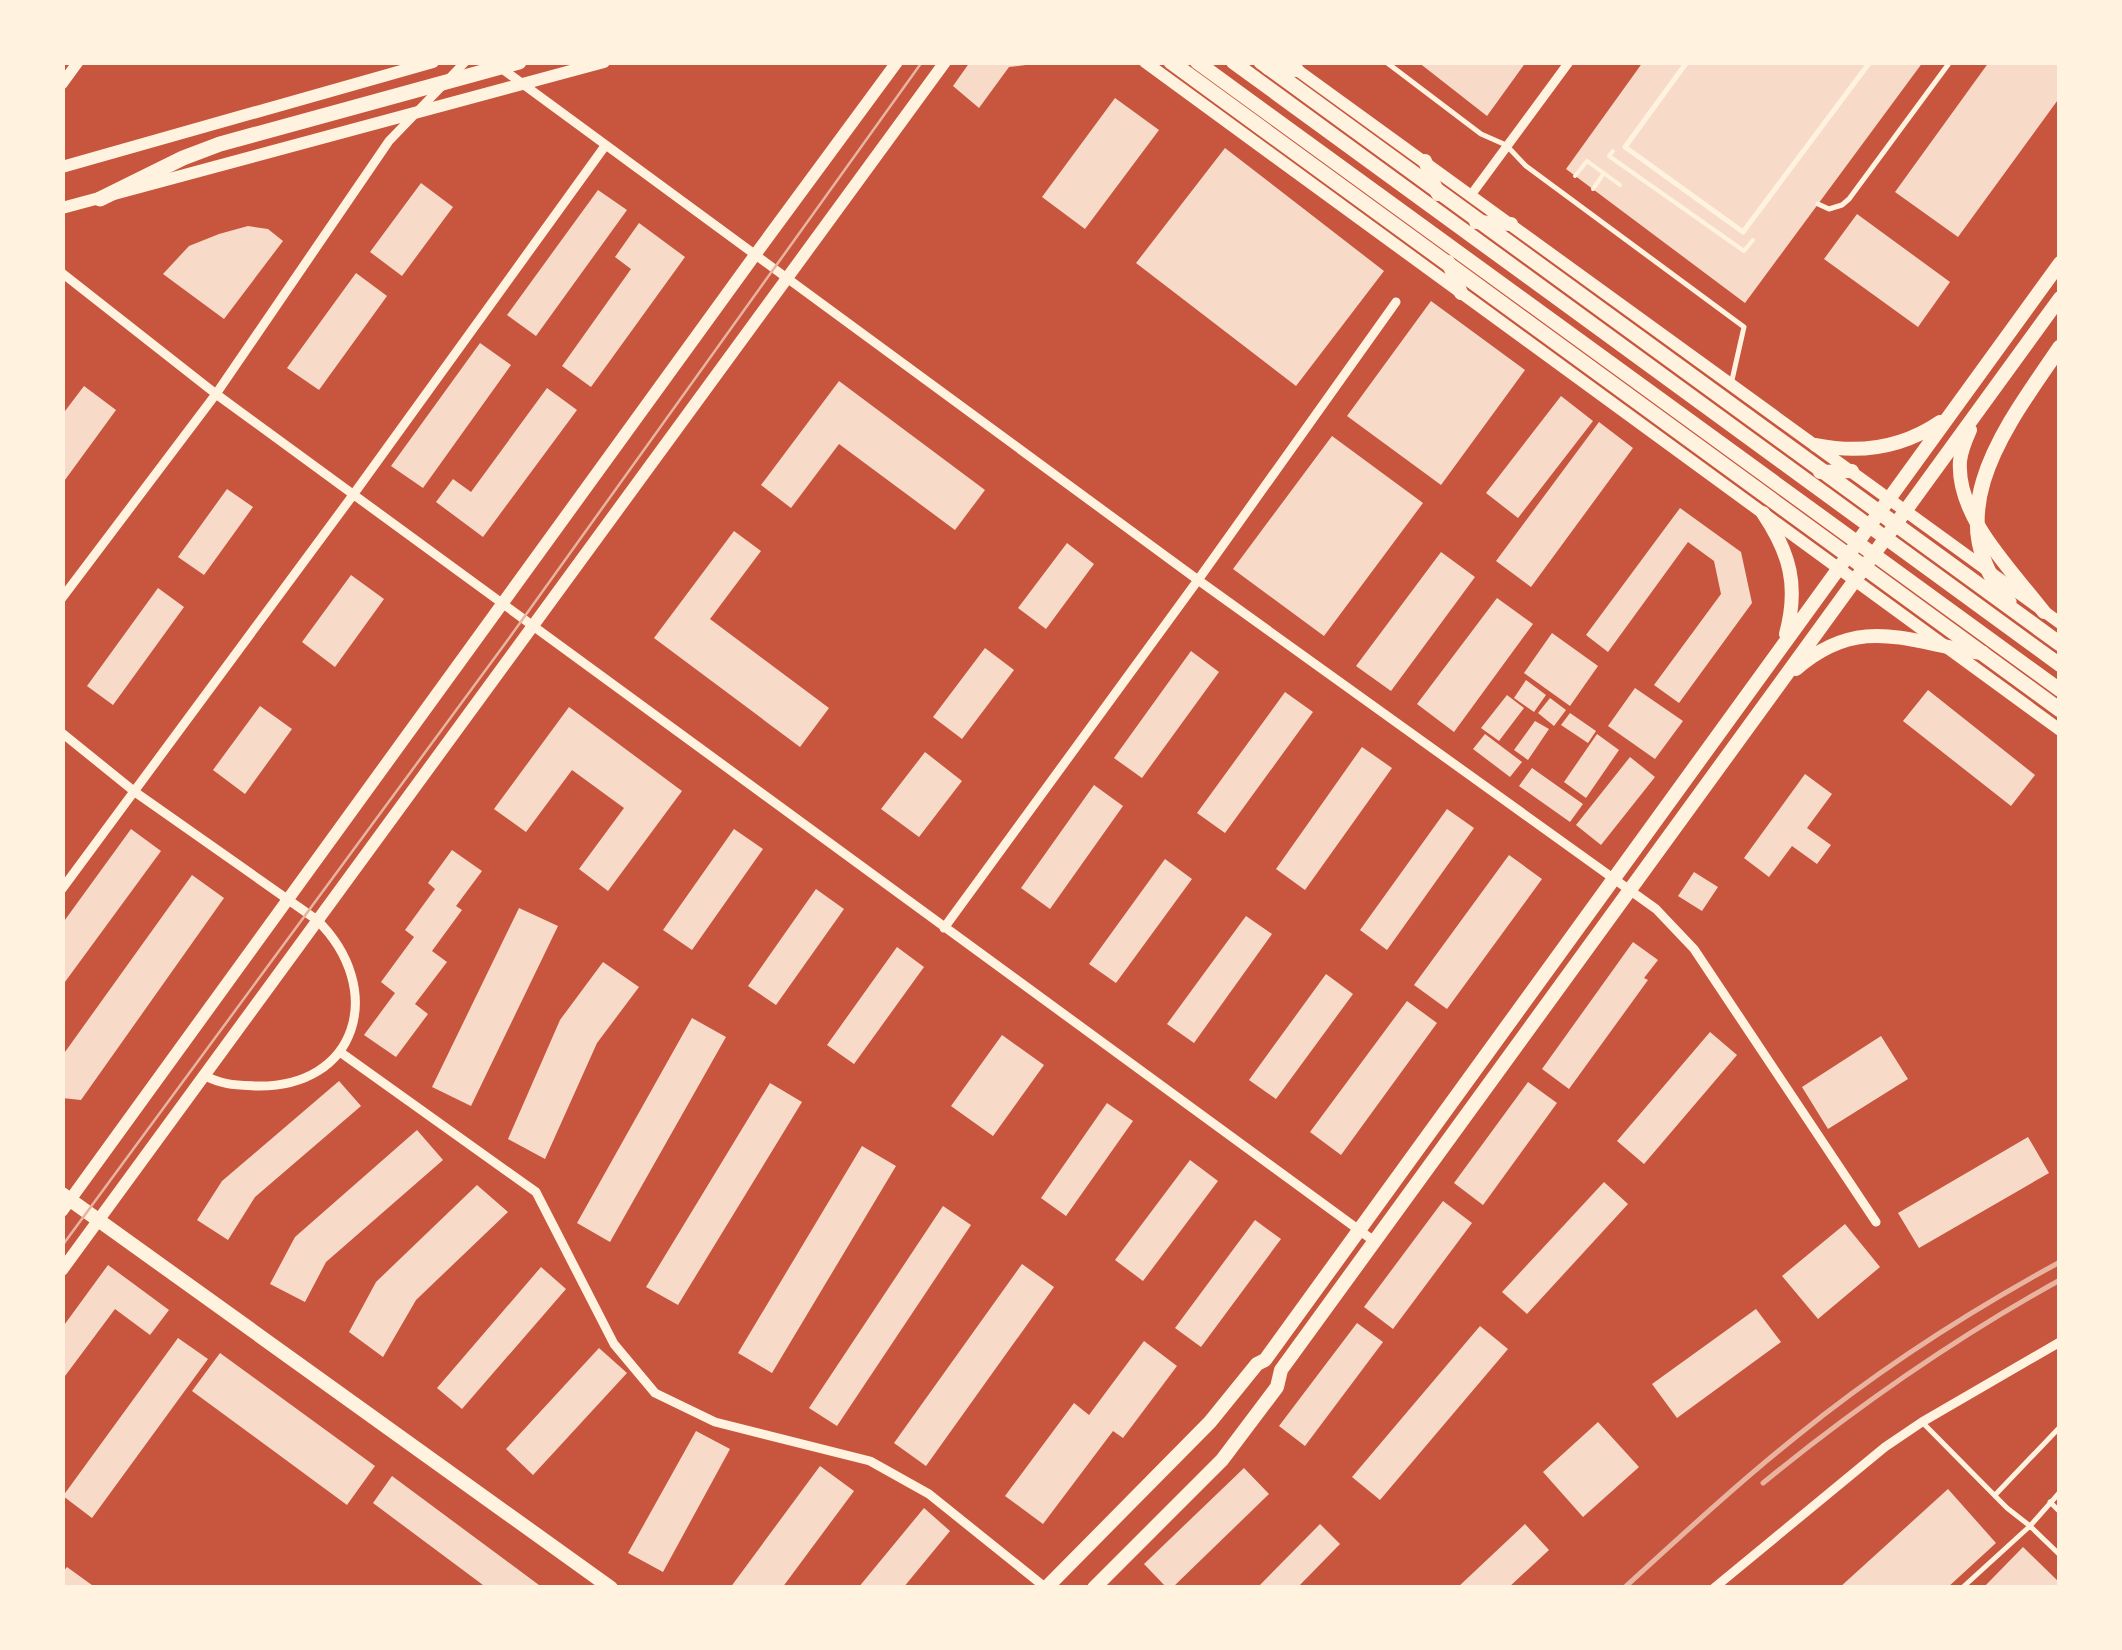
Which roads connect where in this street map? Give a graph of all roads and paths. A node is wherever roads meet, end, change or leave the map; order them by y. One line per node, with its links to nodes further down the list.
1 (78, 62): 20 (street)
2 (434, 62): 27 (main road)
3 (464, 62): 22 (street)
4 (492, 62): 21 (street)
5 (519, 62): 33 (highway)
6 (604, 62): 21 (main road)
7 (897, 62): 42 (main road)
8 (945, 62): 45 (main road)
9 (1144, 62): 46 (main road)
10 (1171, 62): 85 (highway)
11 (1197, 62): 40 (main road)
12 (1261, 62): 74 (highway)
13 (1386, 62): 24 (lane)
14 (1569, 62): 24 (street)
15 (1688, 62): 16 (lane)
16 (1870, 62)
17 (1950, 62): 34 (lane)
18 (1236, 65): 19 (main road); 36 (main road)
19 (1292, 66): 26 (main road)
20 (62, 84)
21 (523, 84): 22 (main road); 25 (street)
22 (415, 114): 33 (main road); 51 (street)
23 (1620, 140): 39 (path)
24 (1506, 145): 32 (street); 50 (lane)
25 (605, 146): 42 (street); 59 (street)
26 (1425, 161): 32 (main road); 36 (main road)
27 (62, 166)
28 (1604, 174): 29 (path); 30 (path); 31 (path)
29 (1575, 176)
30 (1620, 185)
31 (1593, 189)
32 (1471, 196): 37 (main road)
33 (100, 198): 35 (main road)
34 (1818, 204)
35 (62, 208)
36 (1449, 220): 37 (main road); 38 (main road)
37 (1510, 224): 50 (main road)
38 (1472, 236): 41 (main road); 55 (main road)
39 (1756, 236)
40 (1439, 238): 41 (main road); 46 (main road)
41 (1460, 254): 56 (main road)
42 (755, 256): 45 (street); 71 (main road)
43 (2060, 263): 53 (main road)
44 (62, 273): 51 (street)
45 (786, 279): 68 (street); 77 (main road)
46 (1461, 292): 62 (main road)
47 (2060, 298): 52 (main road)
48 (1396, 302): 68 (street)
49 (2060, 348): 74 (highway)
50 (1731, 384): 54 (main road)
51 (216, 394): 59 (street); 70 (street)
52 (1982, 404): 61 (main road); 73 (main road)
53 (1949, 416): 54 (main road); 60 (main road)
54 (1816, 445): 57 (main road)
55 (1764, 450): 56 (main road); 58 (main road)
56 (1753, 467): 65 (main road)
57 (1852, 471): 58 (main road); 60 (main road)
58 (1795, 472): 63 (main road)
59 (353, 494): 71 (street); 88 (street)
60 (1890, 498): 61 (main road); 63 (main road)
61 (1906, 510): 64 (main road); 73 (main road)
62 (1763, 512): 67 (main road); 79 (main road)
63 (1869, 526): 64 (main road); 65 (main road)
64 (1885, 538): 66 (main road); 72 (main road)
65 (1857, 542): 66 (main road); 67 (main road)
66 (1873, 554): 69 (main road); 75 (main road)
67 (1839, 568): 69 (main road); 79 (main road)
68 (1198, 580): 89 (street); 94 (street)
69 (1855, 580): 80 (main road); 83 (main road)
70 (62, 598)
71 (503, 604): 77 (street); 92 (main road)
72 (1979, 606): 75 (main road); 82 (main road)
73 (2044, 612): 76 (main road)
74 (2026, 620): 78 (highway)
75 (1966, 622): 81 (main road)
76 (2060, 623)
77 (534, 626): 93 (main road); 94 (street)
78 (2060, 644)
79 (1783, 645): 89 (main road)
80 (1949, 648): 81 (main road); 83 (main road); 86 (main road)
81 (2013, 656): 84 (main road)
82 (2060, 665)
83 (1780, 683): 91 (main road)
84 (2060, 690)
85 (2060, 710)
86 (2060, 730)
87 (62, 733): 88 (street)
88 (135, 792): 90 (street); 92 (street)
89 (1613, 880): 91 (street); 100 (main road)
90 (62, 888)
91 (1629, 891): 99 (street); 101 (main road)
92 (288, 900): 93 (street); 97 (main road)
93 (317, 920): 95 (street); 96 (main road)
94 (944, 928): 100 (street)
95 (340, 1052): 96 (street); 113 (street)
96 (203, 1075): 98 (main road)
97 (65, 1202): 98 (main road)
98 (98, 1220): 102 (main road); 112 (main road)
99 (1876, 1222)
100 (1359, 1230): 101 (street); 113 (main road)
101 (1374, 1241): 114 (main road)
102 (62, 1270)
103 (2060, 1342): 104 (street)
104 (1922, 1422): 107 (lane); 115 (street)
105 (2060, 1427): 107 (lane)
106 (2060, 1492): 108 (lane)
107 (1996, 1495): 110 (lane)
108 (2050, 1502): 109 (lane); 110 (lane)
109 (2060, 1512)
110 (2030, 1526): 111 (lane); 116 (lane)
111 (2060, 1555)
112 (611, 1588)
113 (1046, 1588)
114 (1094, 1588)
115 (1714, 1588)
116 (1962, 1588)

